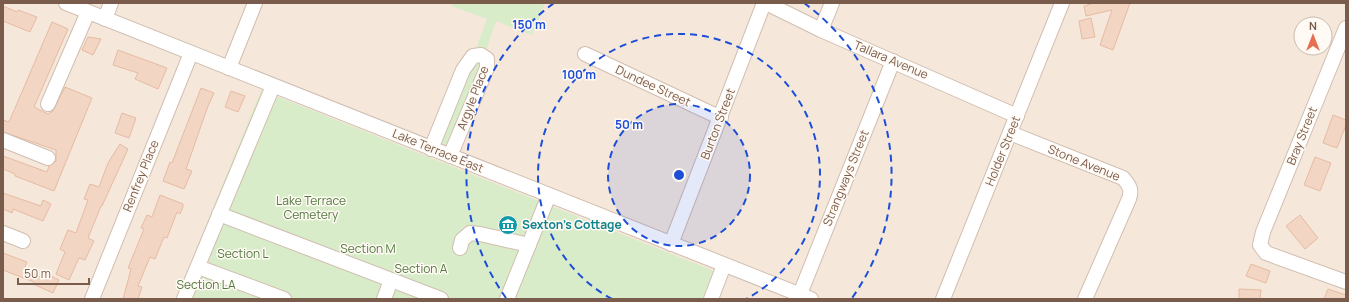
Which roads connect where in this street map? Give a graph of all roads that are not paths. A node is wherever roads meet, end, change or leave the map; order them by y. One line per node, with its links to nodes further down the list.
1 (66, 3): 7 (street, Lake Terrace East)
2 (111, 3): 8 (street)
3 (255, 3): 14 (street)
4 (765, 3): 10 (street, Tallara Avenue); 18 (street, Burton Street)
5 (832, 3): 10 (street)
6 (1062, 3): 17 (street, Holder Street)
7 (88, 12): 8 (street, Lake Terrace East); 16 (street)
8 (105, 19): 11 (street, Lake Terrace East)
9 (1346, 28): 34 (street, Bray Street)
10 (821, 30): 13 (street, Tallara Avenue)
11 (191, 53): 14 (street, Lake Terrace East); 36 (street, Renfrey Place)
12 (585, 54): 18 (street, Dundee Street)
13 (893, 61): 17 (street, Tallara Avenue); 35 (street, Strangways Street)
14 (229, 68): 15 (street, Lake Terrace East)
15 (273, 86): 21 (street, Lake Terrace East); 25 (street)
16 (48, 104)
17 (1017, 116): 19 (street, Holder Street)
18 (721, 118): 28 (street, Burton Street)
19 (1010, 133): 43 (street, Holder Street); 44 (street, Stone Avenue)
20 (3, 140): 23 (street)
21 (431, 149): 22 (street, Lake Terrace East); 22 (street, Argyle Place)
22 (450, 156): 24 (street, Lake Terrace East)
23 (48, 158)
24 (549, 195): 28 (street, Lake Terrace East); 29 (street)
25 (219, 214): 32 (street); 33 (street)
26 (3, 232): 27 (street)
27 (24, 241)
28 (671, 244): 31 (street, Lake Terrace East)
29 (529, 245): 30 (street); 41 (street)
30 (460, 248)
31 (724, 265): 35 (street, Lake Terrace East); 42 (street)
32 (198, 267): 37 (street); 38 (street)
33 (391, 280): 39 (street); 40 (street)
34 (1346, 282)
35 (805, 297)
36 (92, 299)
37 (184, 299)
38 (284, 299)
39 (384, 299)
40 (441, 299)
41 (507, 299)
42 (711, 299)
43 (943, 299)
44 (1085, 299)

